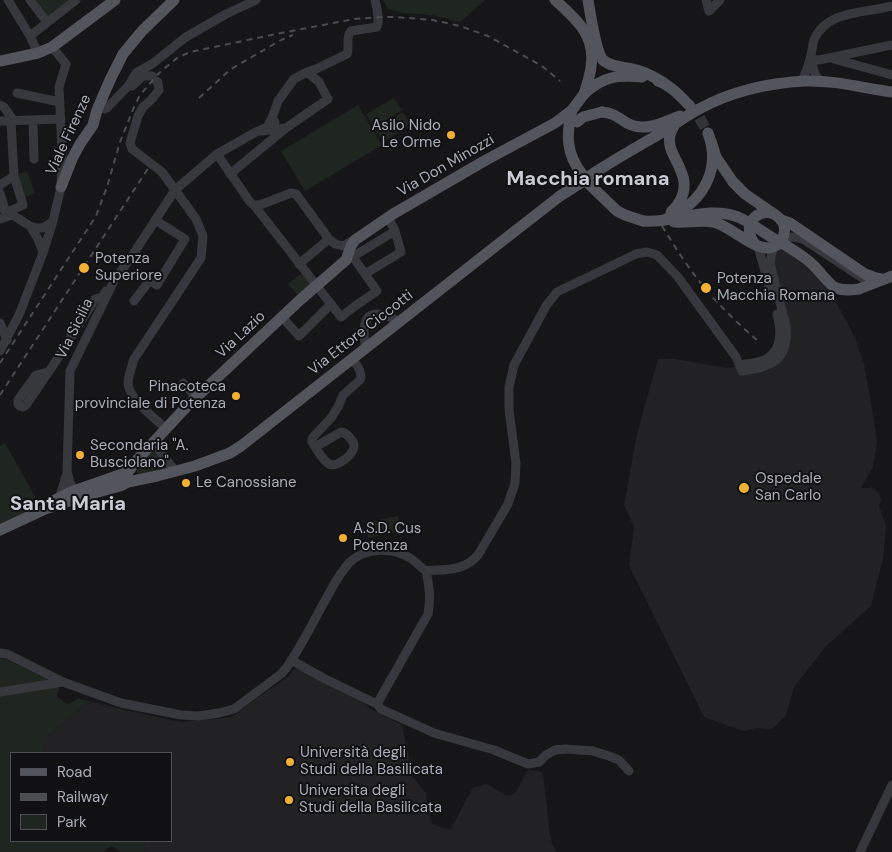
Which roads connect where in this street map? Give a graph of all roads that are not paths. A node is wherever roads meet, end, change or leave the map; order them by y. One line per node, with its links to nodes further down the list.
1 (8, 0): 14 (street)
2 (30, 0): 13 (street)
3 (76, 0): 13 (street)
4 (116, 0): 16 (main road)
5 (174, 0): 32 (main road, Viale Firenze)
6 (256, 0): 17 (street)
7 (375, 0): 22 (street)
8 (555, 0): 28 (main road)
9 (588, 0): 27 (main road)
10 (706, 0): 11 (street)
11 (719, 0)
12 (892, 6): 21 (street)
13 (47, 22): 14 (street)
14 (30, 36): 18 (street)
15 (892, 46): 19 (street)
16 (52, 47): 18 (main road); 31 (street)
17 (169, 50): 24 (street); 32 (street)
18 (38, 53): 20 (main road)
19 (831, 58): 21 (street); 23 (street)
20 (1, 59)
21 (810, 59): 25 (street); 26 (street)
22 (307, 72): 36 (street); 43 (street)
23 (892, 75)
24 (153, 77): 42 (street); 53 (street)
25 (802, 81): 26 (main road); 35 (main road)
26 (822, 82): 29 (main road)
27 (664, 83): 28 (main road); 35 (main road)
28 (583, 92): 34 (main road, bridge)
29 (892, 92)
30 (17, 93): 31 (street)
31 (60, 102): 37 (street)
32 (100, 103): 42 (main road, Viale Firenze)
33 (0, 105): 40 (street)
34 (570, 107): 45 (main road); 59 (main road, Via Don Minozzi)
35 (692, 108): 41 (main road, Via Ettore Ciccotti); 45 (main road, bridge)
36 (272, 118): 43 (street); 44 (street)
37 (61, 119): 38 (street); 52 (street)
38 (33, 120): 40 (street); 47 (street)
39 (0, 121): 40 (street)
40 (12, 121): 49 (street)
41 (675, 124): 50 (main road, Via Ettore Ciccotti); 64 (main road)
42 (93, 125): 52 (main road, Viale Firenze)
43 (286, 128): 44 (street); 48 (street)
44 (256, 132): 46 (street, Via Sicilia)
45 (568, 132): 50 (main road)
46 (217, 154): 48 (street); 53 (street, Via Sicilia)
47 (34, 159)
48 (230, 174): 56 (street)
49 (14, 176): 51 (street); 58 (street)
50 (586, 179): 55 (main road, Via Ettore Ciccotti); 57 (main road)
51 (0, 185)
52 (61, 187): 63 (street)
53 (175, 190): 62 (street, Via Sicilia); 91 (street)
54 (0, 192): 58 (street)
55 (560, 196): 57 (main road); 82 (main road, Via Ettore Ciccotti)
56 (252, 204): 68 (street); 74 (street)
57 (610, 205): 64 (main road, bridge)
58 (6, 211): 61 (street); 65 (street)
59 (388, 217): 66 (street); 69 (main road, Via Don Minozzi)
60 (779, 218): 64 (main road, bridge); 67 (main road); 70 (main road); 77 (main road)
61 (0, 219)
62 (155, 220): 76 (street, Via Sicilia); 79 (street)
63 (53, 221): 65 (street); 72 (street)
64 (660, 221): 70 (main road, bridge); 77 (main road, bridge)
65 (30, 226): 72 (street)
66 (395, 231): 73 (street); 75 (street)
67 (783, 238): 71 (main road); 77 (street)
68 (329, 239): 69 (street); 74 (street)
69 (355, 240): 73 (main road, Via Lazio)
70 (756, 245): 71 (main road); 87 (street)
71 (773, 247): 87 (street)
72 (43, 253): 84 (street)
73 (349, 258): 75 (street); 78 (main road, Via Lazio)
74 (300, 264): 78 (street)
75 (365, 274): 80 (street)
76 (115, 278): 88 (street); 94 (street, Via Sicilia)
77 (883, 279)
78 (316, 285): 80 (street); 81 (main road, Via Lazio)
79 (134, 300)
80 (331, 304): 81 (street)
81 (282, 317): 90 (main road, Via Lazio)
82 (400, 322): 85 (main road, Via Ettore Ciccotti); 85 (street)
83 (0, 323): 84 (street)
84 (3, 346)
85 (366, 349): 86 (main road, Via Ettore Ciccotti)
86 (352, 359): 93 (street); 95 (main road, Via Ettore Ciccotti)
87 (741, 368): 101 (street)
88 (48, 372)
89 (184, 383): 90 (street)
90 (196, 397): 91 (main road, Via Lazio)
91 (165, 428): 92 (main road, Via Lazio)
92 (153, 442): 95 (street); 96 (main road, Via Lazio)
93 (315, 447)
94 (67, 471): 97 (street); 98 (street)
95 (175, 471): 96 (main road, Via Ettore Ciccotti)
96 (132, 477): 97 (main road, Via Ettore Ciccotti); 99 (main road, Via Ettore Ciccotti)
97 (75, 490): 98 (main road, Via Ettore Ciccotti)
98 (60, 496): 99 (main road, Via Ettore Ciccotti)
99 (45, 509): 100 (main road, Via Ettore Ciccotti)
100 (0, 530)
101 (426, 570): 103 (street); 106 (street)
102 (0, 653): 104 (street)
103 (291, 660): 104 (street); 106 (street)
104 (63, 682): 105 (street)
105 (0, 692)
106 (377, 704): 107 (street)
107 (629, 771)
108 (892, 785): 109 (street)
109 (860, 852)

